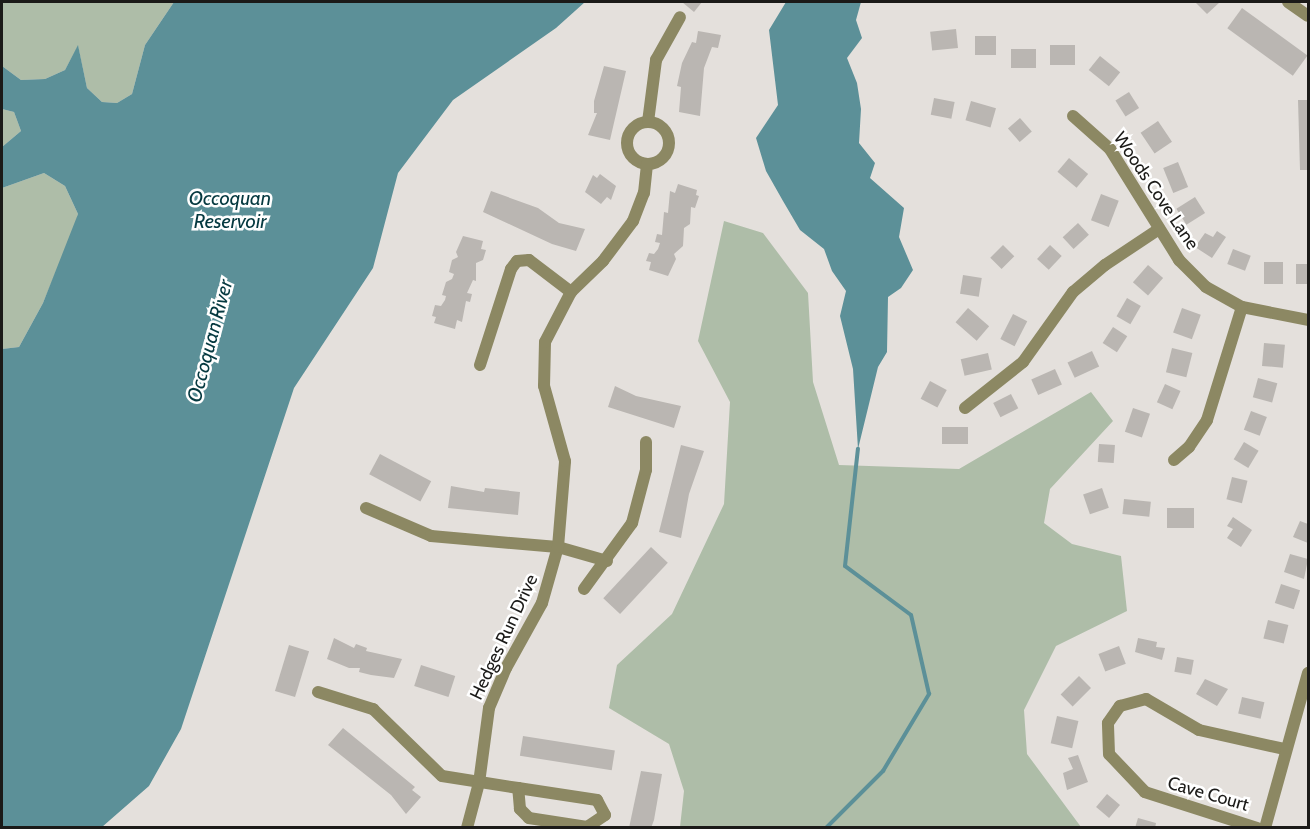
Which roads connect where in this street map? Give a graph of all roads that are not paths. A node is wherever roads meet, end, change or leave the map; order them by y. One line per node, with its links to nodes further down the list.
1 (1288, 2): 2 (street)
2 (1308, 16)
3 (680, 17): 5 (street)
4 (1073, 116): 7 (street, Woods Cove Lane)
5 (648, 122): 6 (street); 6 (street)
6 (646, 164): 8 (street, Hedges Run Drive)
7 (1159, 229): 9 (street, Woods Cove Lane); 12 (street)
8 (571, 292): 11 (street); 16 (street, Hedges Run Drive)
9 (1242, 307): 10 (street, Woods Cove Lane); 14 (street)
10 (1308, 320)
11 (480, 365)
12 (965, 408)
13 (646, 442): 17 (street)
14 (1174, 460)
15 (366, 508): 16 (street)
16 (558, 548): 17 (street); 22 (street, Hedges Run Drive)
17 (607, 561): 18 (street)
18 (584, 589)
19 (1308, 674): 21 (street)
20 (318, 692): 22 (street)
21 (1284, 749): 25 (street, Cave Court); 26 (street)
22 (479, 783): 23 (street); 24 (street, Hedges Run Drive)
23 (518, 788): 23 (street)
24 (467, 828)
25 (1257, 828)
26 (1265, 828)

